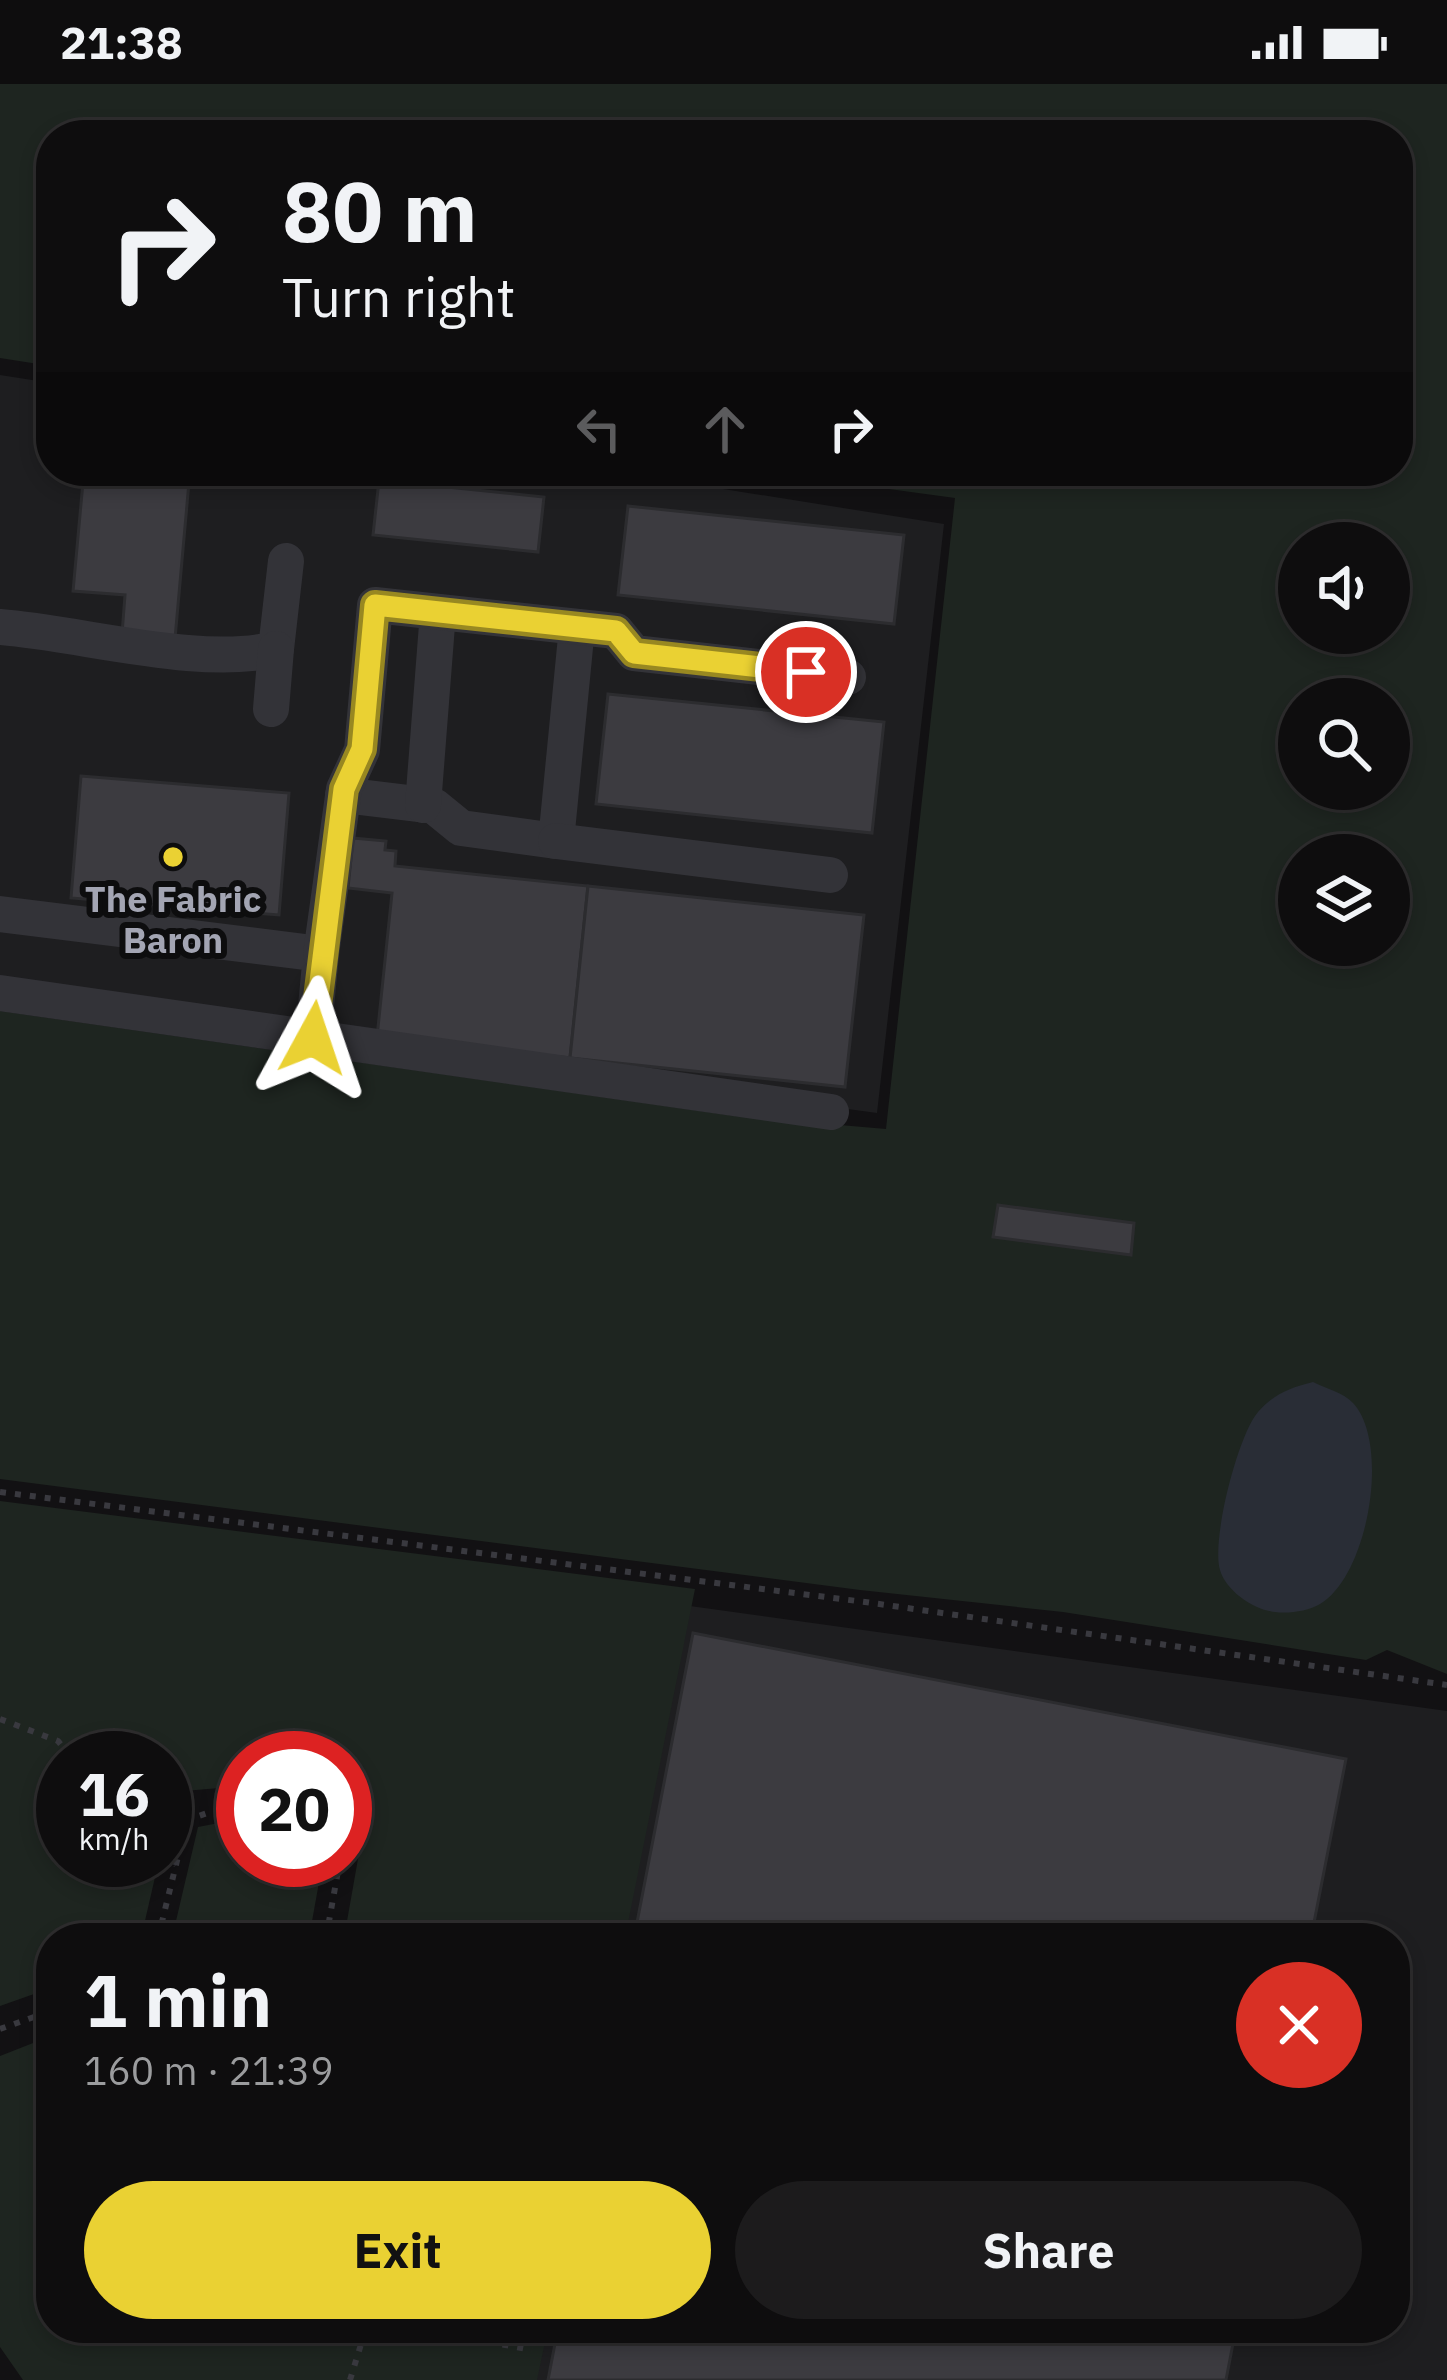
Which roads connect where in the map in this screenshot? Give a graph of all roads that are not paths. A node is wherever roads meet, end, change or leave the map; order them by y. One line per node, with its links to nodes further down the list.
1 (286, 561): 5 (lane)
2 (438, 612): 4 (lane); 8 (lane); 9 (lane)
3 (0, 627): 5 (lane)
4 (577, 627): 6 (lane); 10 (lane)
5 (276, 649): 7 (lane)
6 (848, 677)
7 (272, 709)
8 (344, 795): 9 (lane); 13 (lane)
9 (423, 805): 10 (lane)
10 (556, 841): 11 (lane)
11 (830, 874)
12 (0, 914): 13 (lane)
13 (321, 954): 15 (lane)
14 (0, 993): 15 (lane)
15 (313, 1038): 16 (lane)
16 (831, 1112)

